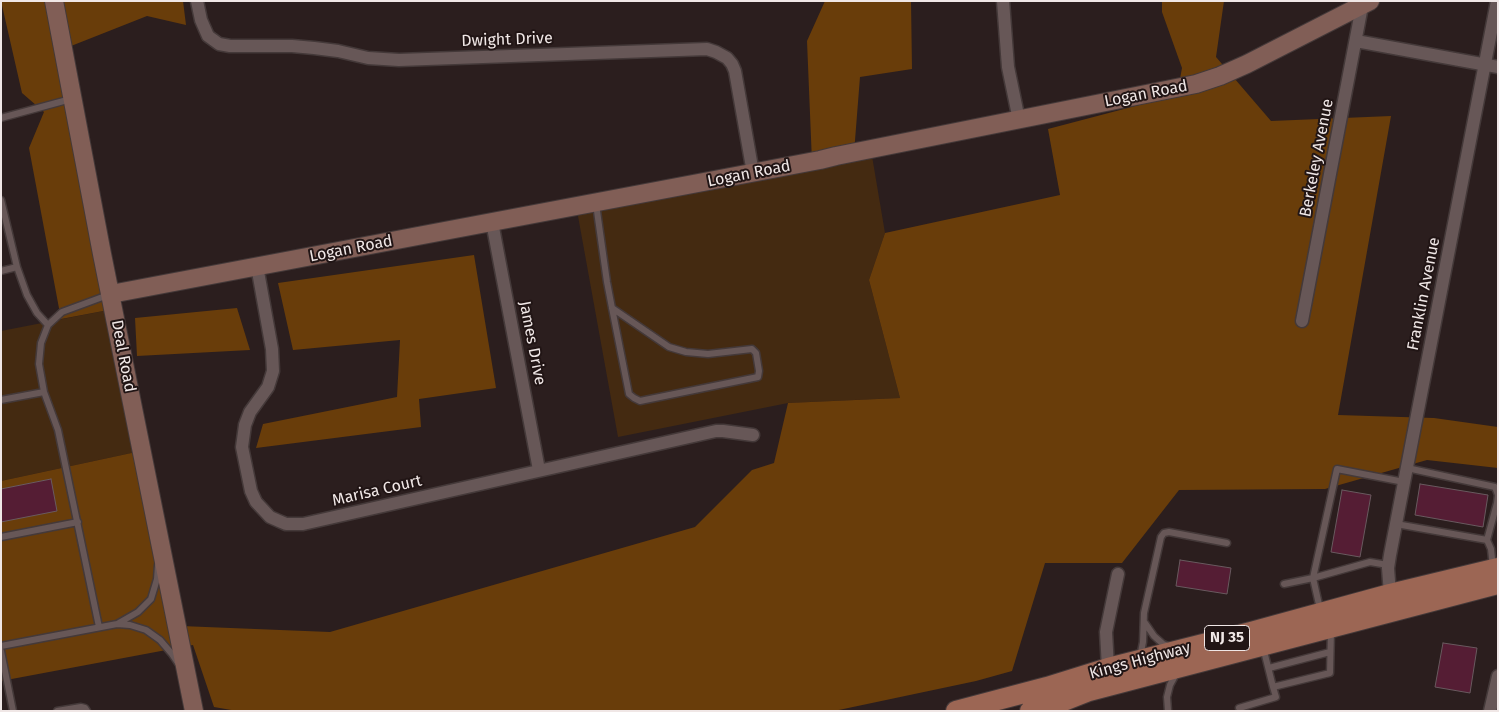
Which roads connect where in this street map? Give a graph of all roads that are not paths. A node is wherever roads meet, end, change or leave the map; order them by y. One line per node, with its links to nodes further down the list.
1 (54, 1): 8 (street, Deal Road)
2 (197, 1): 11 (street, Dwight Drive)
3 (1003, 1): 10 (street)
4 (1497, 1): 7 (street, Franklin Avenue)
5 (1365, 2): 6 (street, Berkeley Avenue); 10 (street, Logan Road)
6 (1356, 41): 7 (street); 21 (street, Berkeley Avenue)
7 (1492, 66): 26 (street, Franklin Avenue)
8 (72, 98): 9 (lane); 19 (street, Deal Road)
9 (1, 118)
10 (1019, 120): 11 (street, Logan Road)
11 (753, 173): 13 (street, Logan Road)
12 (1, 200): 15 (lane)
13 (595, 203): 14 (street, Logan Road); 20 (lane)
14 (492, 222): 16 (street, Logan Road); 27 (street, James Drive)
15 (4, 226): 17 (lane)
16 (257, 266): 19 (street, Logan Road); 27 (street, Marisa Court)
17 (17, 267): 18 (lane); 22 (lane)
18 (1, 271)
19 (111, 294): 22 (lane); 31 (street, Deal Road)
20 (612, 308): 20 (lane)
21 (1302, 320)
22 (48, 325): 23 (lane)
23 (44, 392): 24 (lane); 29 (lane)
24 (1, 400)
25 (752, 435): 27 (street, Marisa Court)
26 (1407, 468): 28 (street, Franklin Avenue); 33 (lane)
27 (539, 470)
28 (1404, 482): 30 (street, Franklin Avenue); 38 (lane)
29 (78, 522): 32 (lane); 44 (lane)
30 (1396, 524): 33 (lane); 35 (street, Franklin Avenue)
31 (159, 536): 43 (lane); 53 (street, Deal Road)
32 (1, 537)
33 (1488, 540): 37 (lane)
34 (1227, 543): 41 (lane)
35 (1388, 565): 38 (lane); 40 (street, Franklin Avenue)
36 (1118, 574): 51 (street)
37 (1496, 574): 40 (main road, Kings Highway / NJ 35); 42 (main road, Kings Highway / NJ 35)
38 (1313, 578): 39 (lane); 42 (lane)
39 (1284, 584)
40 (1390, 594): 42 (main road, Kings Highway / NJ 35)
41 (1144, 621): 49 (lane); 50 (lane)
42 (1326, 621): 46 (main road, Kings Highway / NJ 35); 48 (lane); 49 (main road, Kings Highway / NJ 35)
43 (117, 624): 44 (lane); 53 (lane)
44 (99, 627): 45 (lane)
45 (1, 646)
46 (1262, 646): 49 (main road, Kings Highway / NJ 35); 52 (lane)
47 (1, 651): 58 (lane)
48 (1330, 652): 52 (lane); 55 (lane)
49 (1178, 659): 50 (main road, Kings Highway / NJ 35); 56 (main road, Kings Highway / NJ 35); 64 (lane)
50 (1139, 661): 51 (main road, Kings Highway / NJ 35)
51 (1108, 668): 62 (main road, Kings Highway / NJ 35)
52 (1268, 668): 55 (lane)
53 (187, 677): 61 (street, Deal Road)
54 (1498, 677): 65 (street)
55 (1273, 687): 57 (lane)
56 (1052, 708): 63 (main road, Kings Highway / NJ 35)
57 (1240, 708)
58 (13, 711)
59 (57, 711): 60 (lane)
60 (87, 711)
61 (194, 711)
62 (956, 711)
63 (1030, 711)
64 (1168, 711)
65 (1490, 711)

